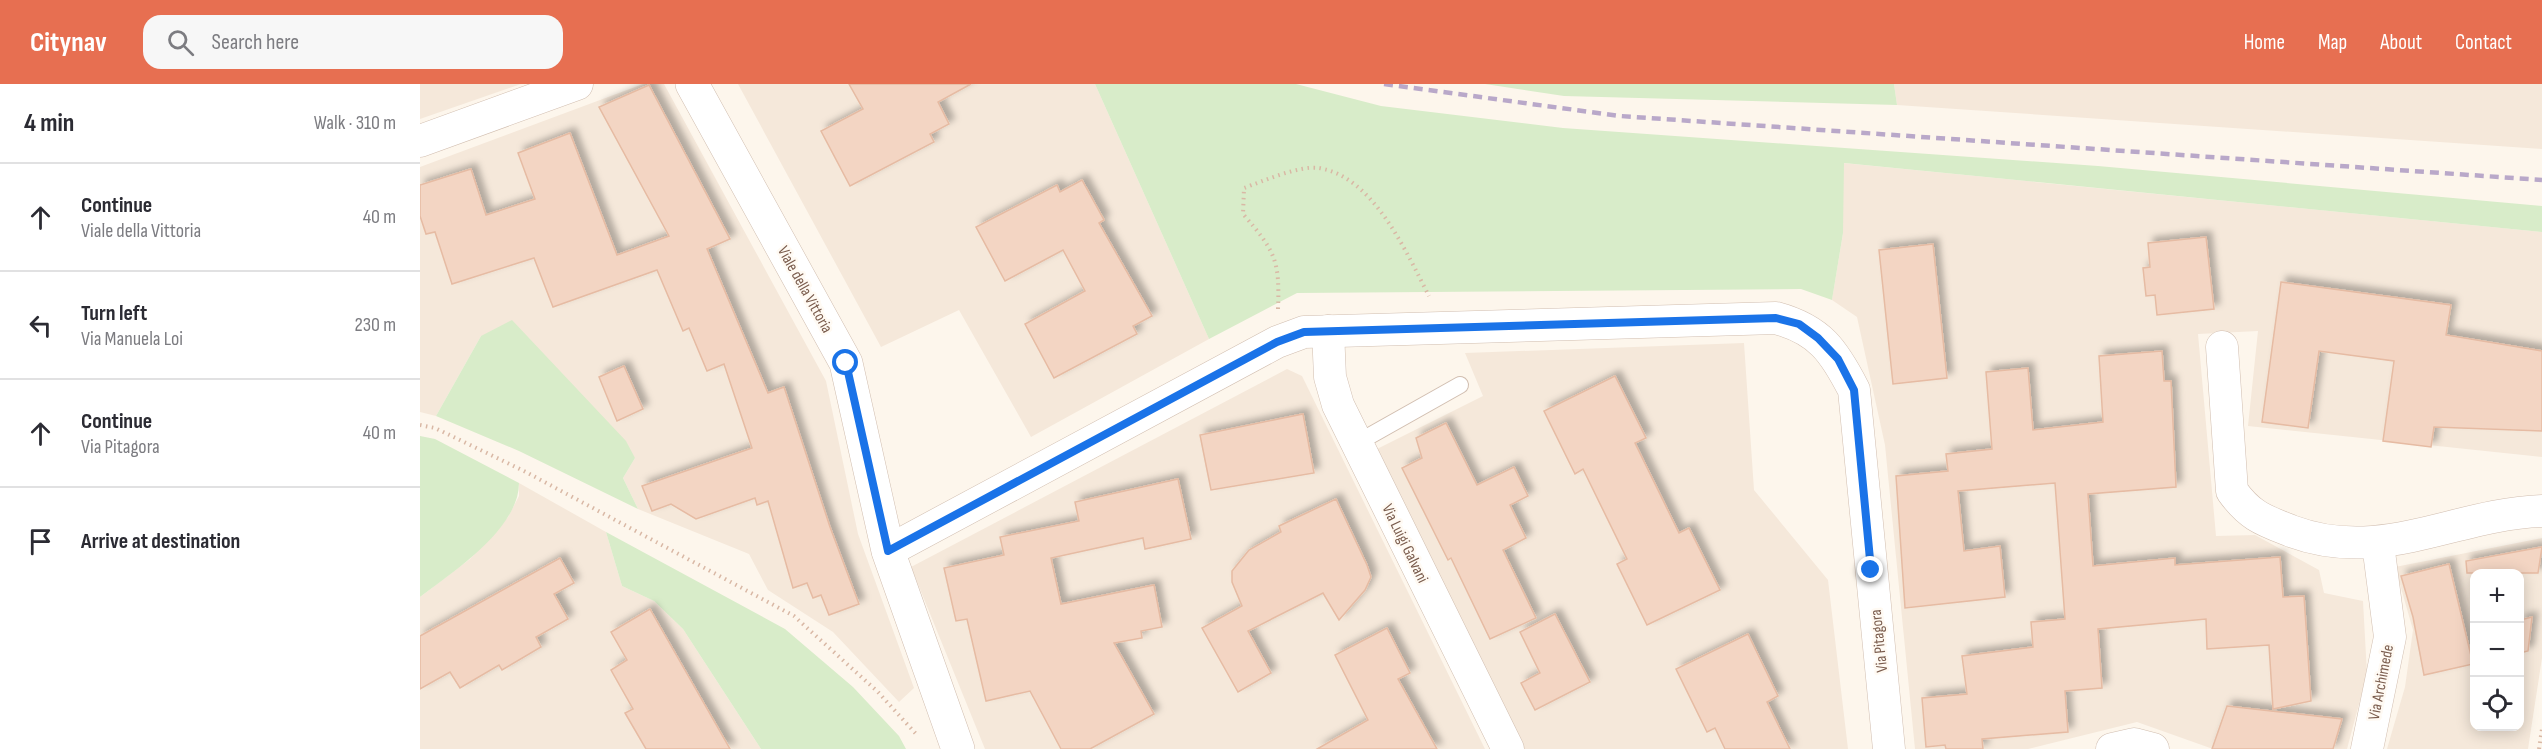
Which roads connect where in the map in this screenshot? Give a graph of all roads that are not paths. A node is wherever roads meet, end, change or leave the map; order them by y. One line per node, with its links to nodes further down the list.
1 (577, 84): 3 (street)
2 (692, 84): 10 (street, Viale della Vittoria)
3 (420, 141)
4 (1328, 331): 7 (street, Via Luigi Galvani); 10 (street); 13 (street, Via Pitagora)
5 (2222, 347): 9 (street)
6 (1460, 385): 7 (lane)
7 (1357, 443): 12 (street, Via Luigi Galvani)
8 (2542, 511): 9 (street)
9 (2378, 544): 16 (street, Via Archimede)
10 (888, 551): 11 (street, Viale della Vittoria)
11 (958, 749)
12 (1508, 749)
13 (1889, 749)
14 (2112, 749): 15 (street)
15 (2153, 749)
16 (2367, 749)

